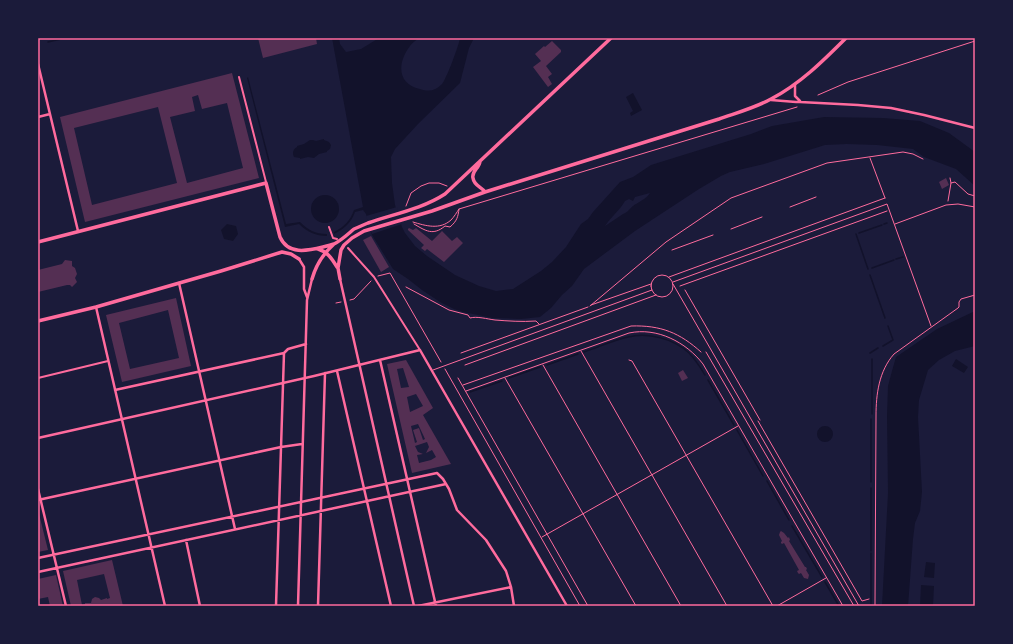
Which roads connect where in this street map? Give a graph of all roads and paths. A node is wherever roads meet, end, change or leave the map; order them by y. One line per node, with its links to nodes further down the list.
1 (611, 38): 16 (main road)
2 (846, 38): 6 (main road)
3 (975, 41): 7 (path)
4 (38, 64): 11 (street)
5 (240, 77): 18 (street)
6 (795, 85): 8 (main road); 9 (street)
7 (818, 95)
8 (770, 100): 9 (street); 21 (main road)
9 (800, 102): 13 (street)
10 (797, 107): 29 (path)
11 (50, 114): 12 (street); 35 (street)
12 (38, 117)
13 (975, 128)
14 (870, 157): 15 (path); 49 (path); 64 (path)
15 (923, 158)
16 (480, 161): 21 (main road); 37 (main road)
17 (950, 178): 19 (path)
18 (266, 183): 35 (main road); 39 (main road)
19 (951, 183): 22 (path); 25 (path)
20 (447, 187): 26 (path)
21 (485, 192): 47 (main road)
22 (975, 196)
23 (816, 197): 27 (path)
24 (458, 205): 29 (path)
25 (947, 205): 28 (lane); 32 (lane)
26 (406, 206)
27 (790, 207)
28 (975, 207)
29 (459, 209): 29 (path)
30 (889, 210): 32 (lane); 53 (lane); 55 (path)
31 (762, 217): 34 (path)
32 (894, 224): 68 (lane)
33 (329, 227): 37 (street)
34 (731, 229)
35 (78, 232): 38 (main road)
36 (713, 235): 43 (path)
37 (338, 240): 40 (main road)
38 (38, 242)
39 (282, 242): 41 (main road); 44 (main road)
40 (334, 244): 41 (main road); 45 (main road)
41 (318, 248): 45 (main road)
42 (348, 248): 48 (street)
43 (672, 250)
44 (282, 252): 46 (main road); 52 (main road)
45 (326, 252): 47 (main road); 50 (main road)
46 (299, 258): 61 (street)
47 (338, 268): 51 (main road)
48 (374, 277): 62 (path); 70 (street); 82 (path)
49 (669, 277): 53 (lane); 54 (lane)
50 (312, 279): 61 (street)
51 (340, 279): 62 (street)
52 (179, 283): 65 (main road); 83 (street)
53 (673, 283): 59 (lane); 159 (lane)
54 (651, 284): 57 (lane); 64 (path)
55 (680, 286)
56 (406, 287): 67 (path)
57 (652, 290): 59 (lane); 82 (lane)
58 (685, 290): 97 (path)
59 (656, 295): 81 (path)
60 (975, 295): 68 (lane)
61 (307, 298): 69 (street)
62 (346, 301): 63 (path); 80 (street)
63 (336, 303)
64 (590, 306): 67 (path)
65 (96, 307): 66 (main road); 78 (street)
66 (38, 321)
67 (540, 324): 75 (path)
68 (931, 327): 160 (lane)
69 (306, 344): 74 (street); 88 (street)
70 (420, 350): 76 (street); 85 (street)
71 (580, 351): 79 (path); 99 (path); 105 (path)
72 (701, 352): 92 (path)
73 (706, 352): 158 (path)
74 (284, 353): 83 (street); 91 (street)
75 (461, 353)
76 (380, 360): 80 (street); 107 (street)
77 (629, 360): 103 (path)
78 (108, 361): 87 (street); 93 (street)
79 (543, 364): 90 (path); 113 (path)
80 (360, 365): 84 (street); 108 (street)
81 (465, 365)
82 (444, 366): 85 (lane); 128 (path)
83 (199, 371): 93 (street); 95 (street)
84 (337, 371): 86 (street); 110 (street)
85 (432, 371): 149 (street)
86 (325, 373): 88 (street); 115 (street)
87 (38, 378)
88 (305, 378): 91 (street); 101 (street)
89 (458, 378): 92 (path)
90 (504, 378): 94 (path); 121 (path)
91 (283, 383): 95 (street); 102 (street)
92 (463, 386): 94 (path)
93 (115, 390): 96 (street)
94 (466, 392): 127 (path)
95 (206, 400): 96 (street); 104 (street)
96 (122, 419): 100 (street); 106 (street)
97 (760, 420)
98 (758, 421): 137 (path)
99 (738, 426): 103 (path); 135 (path)
100 (38, 438)
101 (302, 444): 102 (street); 118 (street)
102 (281, 446): 104 (street); 119 (street)
103 (686, 456): 105 (path); 155 (path)
104 (219, 460): 106 (street); 123 (street)
105 (652, 475): 113 (path); 154 (path)
106 (135, 478): 116 (street); 126 (street)
107 (407, 479): 108 (street); 109 (street); 112 (street)
108 (386, 484): 110 (street); 114 (street)
109 (446, 484): 112 (street); 136 (street)
110 (364, 488): 115 (street); 117 (street)
111 (38, 489): 116 (street)
112 (410, 492): 114 (street); 138 (street)
113 (618, 495): 121 (path); 153 (path)
114 (389, 496): 117 (street); 146 (street)
115 (322, 497): 118 (street); 120 (street)
116 (39, 500): 131 (street)
117 (367, 501): 120 (street); 145 (street)
118 (301, 502): 119 (street); 122 (street)
119 (280, 506): 123 (street); 124 (street)
120 (321, 511): 122 (street); 144 (street)
121 (583, 514): 127 (path); 152 (path)
122 (301, 515): 124 (street); 143 (street)
123 (232, 516): 125 (street); 126 (street)
124 (279, 520): 125 (street); 142 (street)
125 (235, 529): 129 (street)
126 (148, 534): 130 (street); 131 (street)
127 (547, 534): 128 (path); 151 (path)
128 (541, 538): 150 (path)
129 (186, 540): 130 (street); 141 (street)
130 (151, 547): 133 (street); 140 (street)
131 (54, 555): 132 (street); 133 (street)
132 (38, 558)
133 (57, 568): 134 (street); 139 (street)
134 (38, 572)
135 (827, 578): 156 (path); 157 (path)
136 (511, 587): 138 (street); 148 (street)
137 (869, 599)
138 (436, 604): 147 (street)
139 (66, 606)
140 (165, 606)
141 (200, 606)
142 (276, 606)
143 (298, 606)
144 (318, 606)
145 (391, 606)
146 (414, 606)
147 (418, 606)
148 (514, 606)
149 (567, 606)
150 (580, 606)
151 (588, 606)
152 (636, 606)
153 (682, 606)
154 (727, 606)
155 (773, 606)
156 (777, 606)
157 (843, 606)
158 (854, 606)
159 (860, 606)
160 (875, 606)

